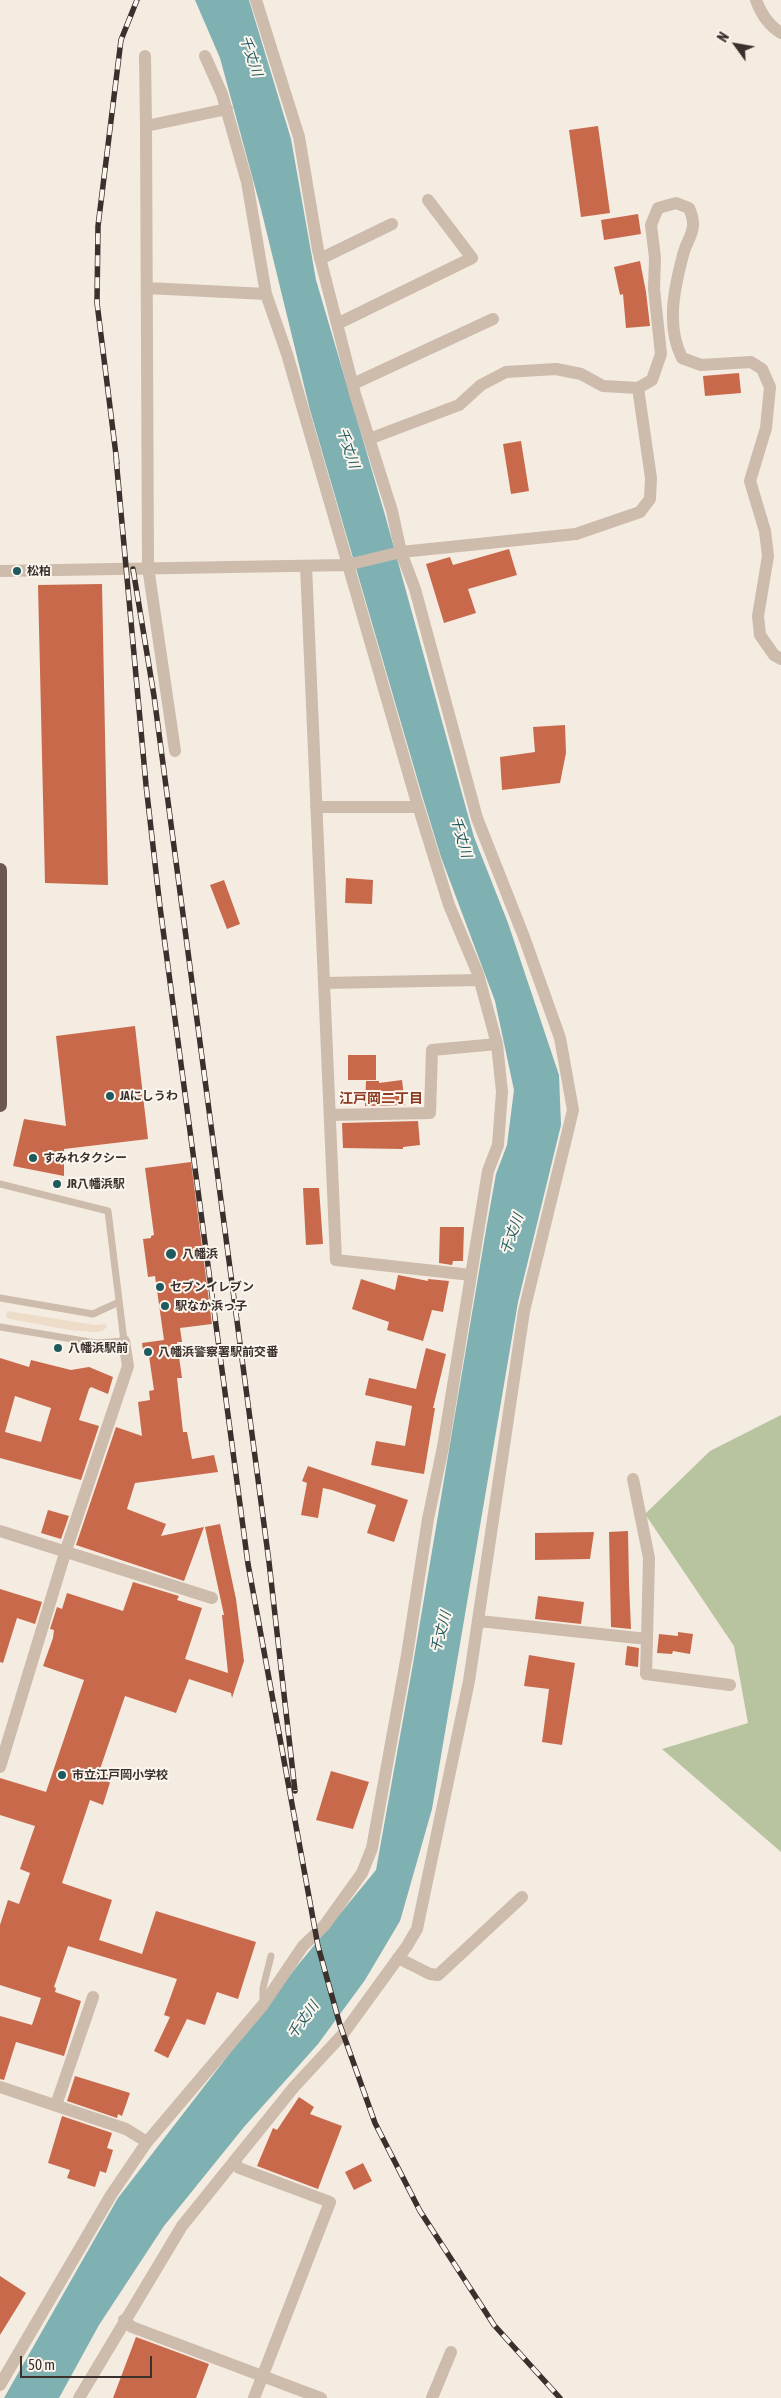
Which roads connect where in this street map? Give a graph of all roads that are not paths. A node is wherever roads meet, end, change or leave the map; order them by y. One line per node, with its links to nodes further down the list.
1 (256, 0): 10 (street)
2 (756, 0): 3 (street)
3 (781, 34)
4 (145, 56): 7 (street)
5 (205, 56): 6 (street)
6 (226, 109): 7 (street); 12 (street)
7 (146, 126): 11 (street)
8 (428, 200): 14 (street)
9 (392, 224): 10 (street)
10 (320, 259): 14 (street)
11 (147, 288): 12 (street); 21 (street)
12 (266, 294): 19 (street)
13 (493, 318): 15 (street)
14 (337, 324): 15 (street)
15 (352, 384): 17 (street)
16 (638, 388): 17 (street); 18 (street); 23 (street)
17 (369, 439): 18 (street)
18 (401, 552): 19 (street); 43 (street)
19 (352, 564): 20 (street); 26 (street)
20 (306, 566): 21 (street); 25 (street)
21 (148, 567): 22 (street); 24 (street)
22 (0, 570)
23 (781, 659)
24 (175, 751)
25 (316, 807): 26 (street); 29 (street)
26 (418, 807): 28 (street)
27 (0, 870): 31 (highway)
28 (479, 980): 29 (street); 30 (street)
29 (324, 983): 32 (street)
30 (497, 1044): 32 (street); 34 (street)
31 (0, 1105)
32 (330, 1115): 34 (street)
33 (0, 1184): 36 (lane)
34 (471, 1275): 51 (street)
35 (0, 1298): 36 (lane)
36 (119, 1302): 38 (lane)
37 (0, 1327): 38 (lane)
38 (124, 1341): 41 (street)
39 (633, 1479): 44 (street)
40 (0, 1531): 41 (street)
41 (66, 1550): 42 (street); 46 (street)
42 (212, 1598)
43 (479, 1621): 44 (street); 49 (street)
44 (648, 1639): 45 (street)
45 (730, 1685)
46 (0, 1767)
47 (522, 1897): 49 (street)
48 (271, 1956): 51 (lane)
49 (398, 1958): 55 (street)
50 (93, 1997): 53 (street)
51 (263, 2005): 54 (street)
52 (0, 2087): 53 (street)
53 (56, 2105): 54 (street)
54 (147, 2142): 59 (street)
55 (234, 2161): 56 (street); 58 (street)
56 (124, 2320): 58 (street); 60 (street)
57 (451, 2352): 63 (street)
58 (263, 2376): 61 (street); 62 (street)
59 (0, 2385)
60 (79, 2398)
61 (254, 2398)
62 (321, 2398)
63 (432, 2398)

